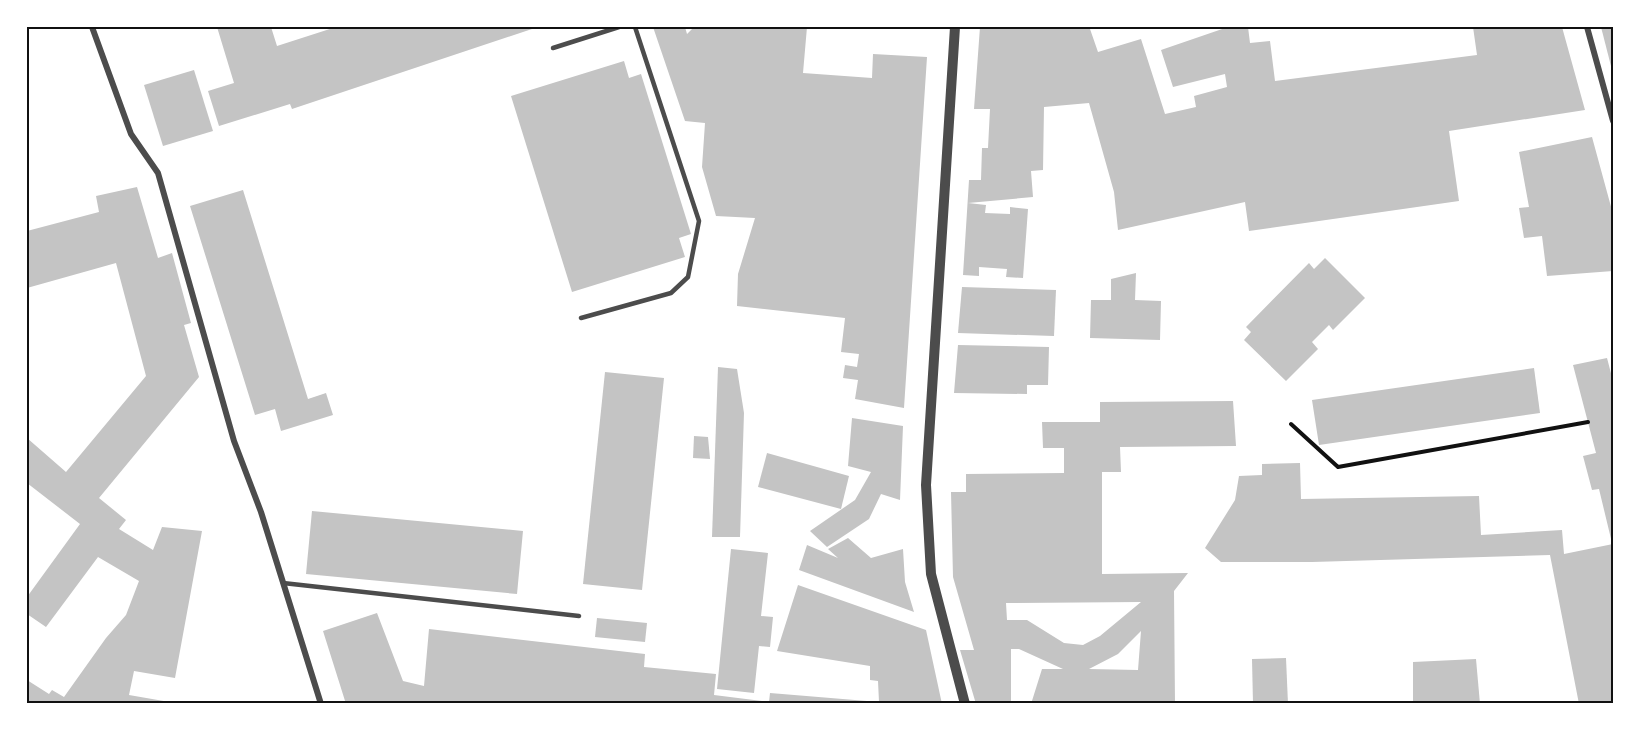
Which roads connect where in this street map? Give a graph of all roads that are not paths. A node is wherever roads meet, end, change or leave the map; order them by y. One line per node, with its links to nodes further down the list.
1 (92, 27): 9 (street)
2 (619, 27): 6 (lane)
3 (635, 27): 8 (lane)
4 (955, 27): 12 (street)
5 (1587, 27): 7 (street)
6 (553, 48)
7 (1613, 121)
8 (581, 318)
9 (283, 583): 10 (lane); 11 (street)
10 (579, 616)
11 (321, 704)
12 (964, 704)

